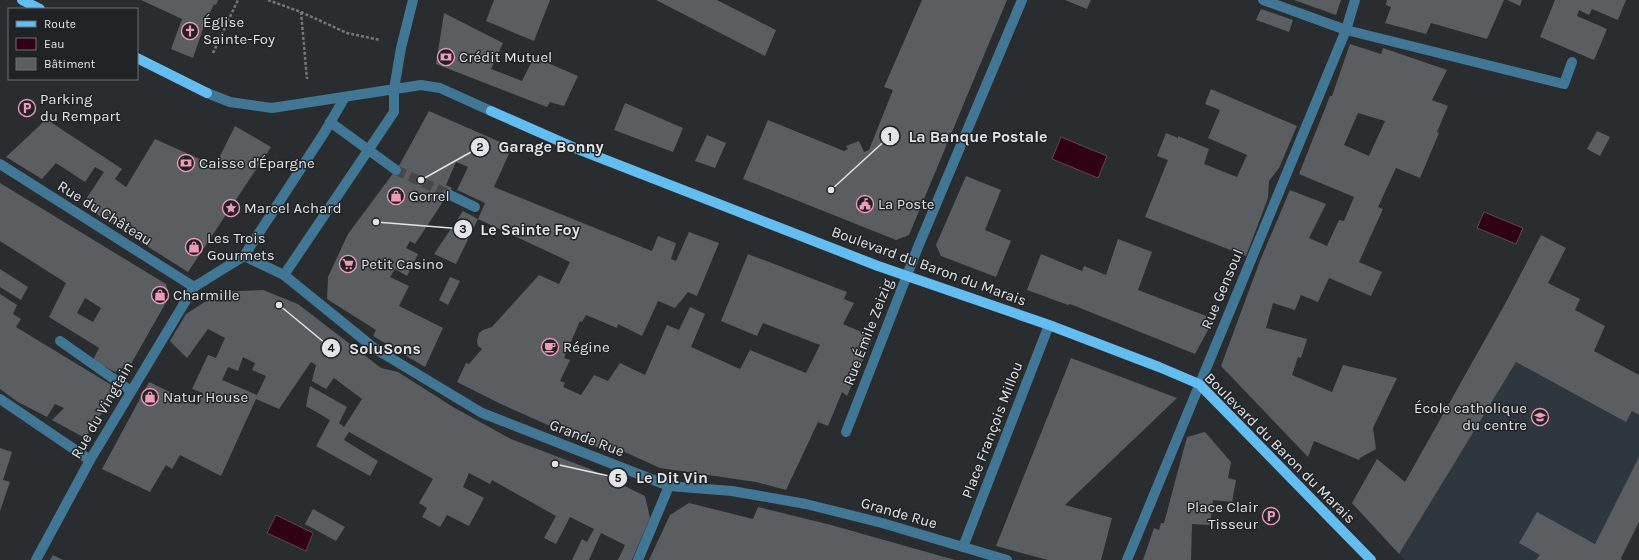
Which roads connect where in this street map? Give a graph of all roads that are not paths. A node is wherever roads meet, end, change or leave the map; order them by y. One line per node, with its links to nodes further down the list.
1 (22, 0): 6 (main road)
2 (413, 0): 10 (street)
3 (1022, 0): 22 (street, Rue Émile Zeizig)
4 (1263, 0): 7 (street)
5 (1355, 0): 7 (street, Rue Gensoul)
6 (38, 8)
7 (1346, 30): 9 (street); 26 (street, Rue Gensoul)
8 (138, 58): 11 (main road)
9 (1572, 62)
10 (394, 89): 12 (street, Boulevard du Baron du Marais); 13 (street, Boulevard du Baron du Marais); 15 (street)
11 (207, 93): 12 (street, Boulevard du Baron du Marais)
12 (345, 97): 14 (street)
13 (491, 111): 22 (main road, Boulevard du Baron du Marais)
14 (330, 122): 15 (street); 20 (street)
15 (369, 150): 17 (street); 21 (street)
16 (0, 164): 23 (street, Rue du Château)
17 (396, 170)
18 (448, 194): 19 (street)
19 (475, 207)
20 (244, 256): 21 (street, Grande Rue); 23 (street)
21 (284, 275): 31 (street, Grande Rue)
22 (906, 277): 24 (main road, Boulevard du Baron du Marais); 29 (street, Rue Émile Zeizig)
23 (198, 285): 27 (street, Rue du Vingtain)
24 (1049, 325): 26 (main road, Boulevard du Baron du Marais); 32 (street, Place François Millou)
25 (60, 340): 27 (street)
26 (1199, 384): 37 (street, Rue Gensoul); 38 (main road, Boulevard du Baron du Marais)
27 (131, 391): 30 (street, Rue du Vingtain)
28 (0, 399): 30 (street)
29 (846, 432)
30 (90, 460): 34 (street, Rue du Vingtain)
31 (669, 486): 32 (street, Grande Rue); 35 (street)
32 (963, 547): 33 (street, Grande Rue)
33 (989, 557): 36 (street, Grande Rue)
34 (36, 560)
35 (638, 560)
36 (1007, 560)
37 (1127, 560)
38 (1371, 560)

